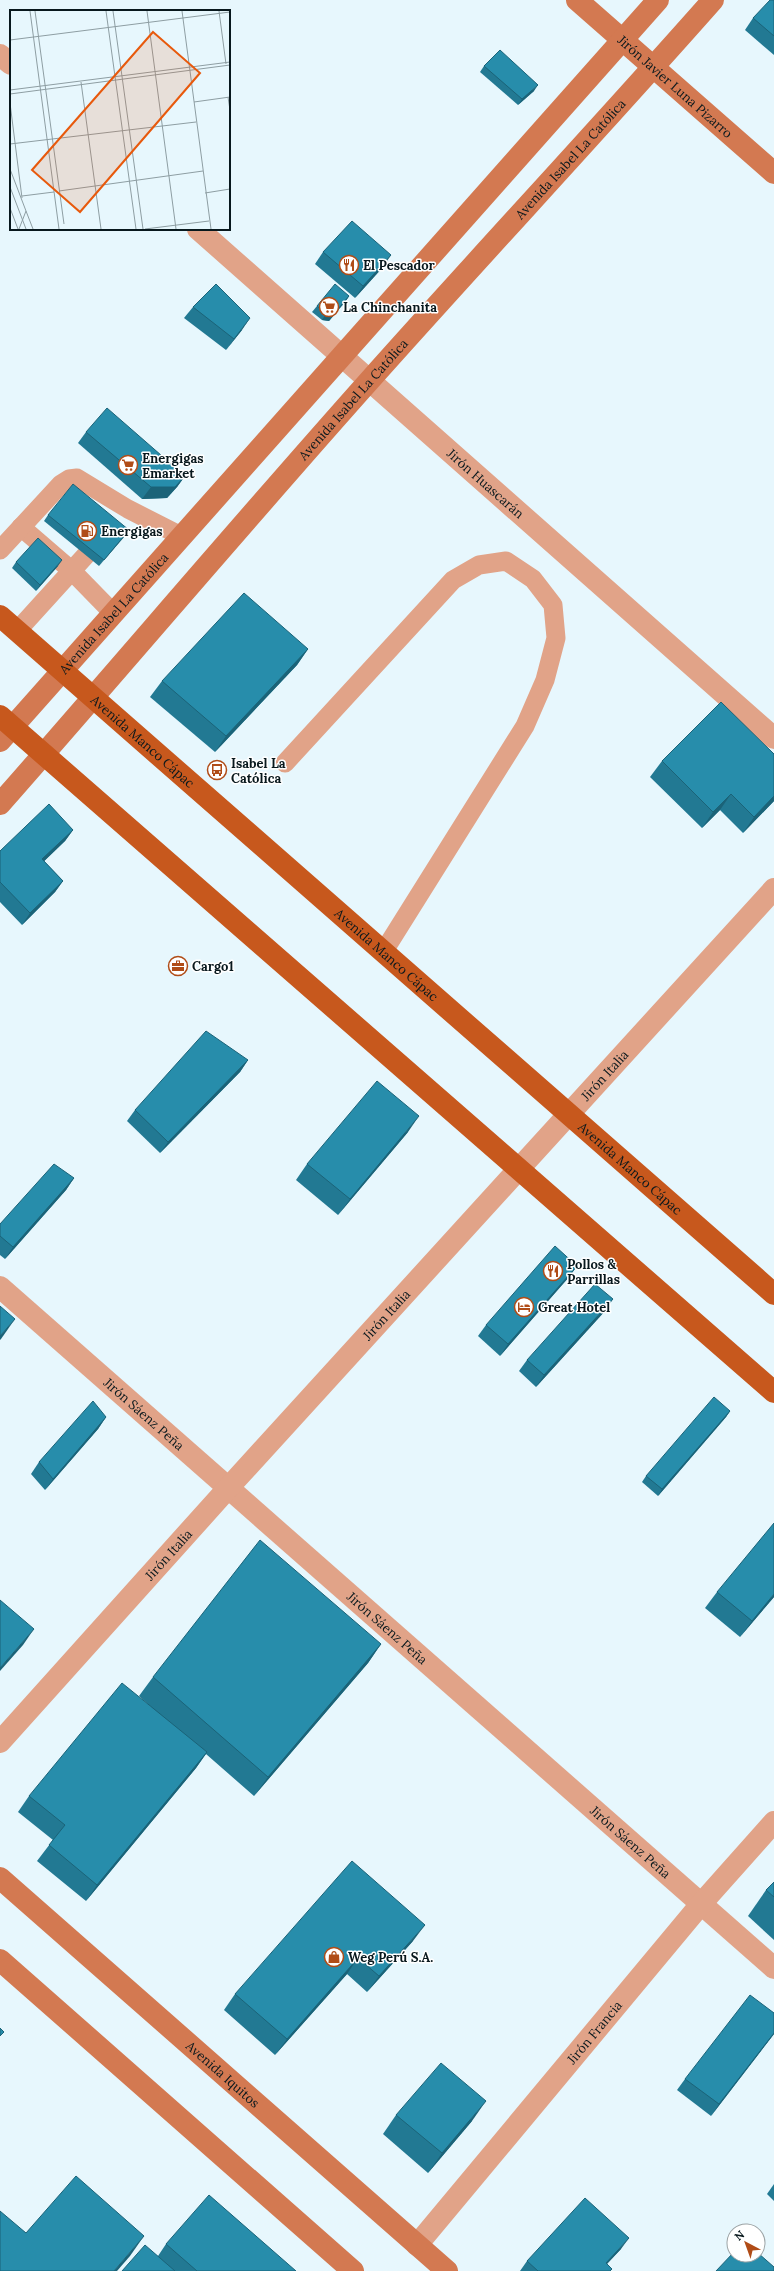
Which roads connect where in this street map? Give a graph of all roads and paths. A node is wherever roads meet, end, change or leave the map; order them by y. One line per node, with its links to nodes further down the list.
1 (578, 0): 4 (street, Jirón Javier Luna Pizarro)
2 (658, 0): 4 (street, Avenida Isabel La Católica)
3 (713, 0): 7 (street, Avenida Isabel La Católica)
4 (623, 40): 7 (street, Jirón Javier Luna Pizarro); 10 (street, Avenida Isabel La Católica)
5 (0, 55): 6 (street)
6 (10, 63)
7 (654, 67): 8 (street, Jirón Javier Luna Pizarro); 11 (street, Avenida Isabel La Católica)
8 (774, 173)
9 (199, 230): 10 (street, Jirón Huascarán)
10 (343, 356): 11 (street, Jirón Huascarán); 13 (street, Avenida Isabel La Católica)
11 (370, 380): 21 (street, Avenida Isabel La Católica); 23 (street, Jirón Huascarán)
12 (21, 527): 13 (lane); 14 (lane); 16 (lane)
13 (181, 536): 17 (street, Avenida Isabel La Católica)
14 (0, 550)
15 (86, 555): 16 (lane)
16 (72, 571): 17 (lane); 19 (lane)
17 (113, 613): 20 (street, Avenida Isabel La Católica)
18 (0, 616): 19 (main road, Avenida Manco Cápac)
19 (17, 631): 20 (main road, Avenida Manco Cápac)
20 (62, 672): 21 (main road, Avenida Manco Cápac); 22 (street, Avenida Isabel La Católica)
21 (93, 697): 24 (street, Avenida Isabel La Católica); 28 (main road, Avenida Manco Cápac)
22 (4, 728): 24 (main road)
23 (774, 738)
24 (45, 755): 26 (street, Avenida Isabel La Católica); 30 (main road)
25 (285, 764): 28 (lane)
26 (0, 804)
27 (774, 889): 29 (street, Jirón Italia)
28 (384, 951): 29 (main road, Avenida Manco Cápac)
29 (568, 1113): 30 (street, Jirón Italia); 32 (main road, Avenida Manco Cápac)
30 (519, 1168): 33 (main road); 34 (street, Jirón Italia)
31 (0, 1287): 34 (street, Jirón Sáenz Peña)
32 (774, 1294)
33 (774, 1392)
34 (229, 1487): 35 (street, Jirón Italia); 38 (street, Jirón Sáenz Peña)
35 (0, 1742)
36 (774, 1822): 38 (street, Jirón Francia)
37 (0, 1878): 41 (street, Avenida Iquitos)
38 (701, 1904): 40 (street, Jirón Sáenz Peña); 41 (street, Jirón Francia)
39 (1, 1962): 42 (street)
40 (774, 1968)
41 (417, 2245): 43 (street, Avenida Iquitos)
42 (353, 2271)
43 (447, 2271)

